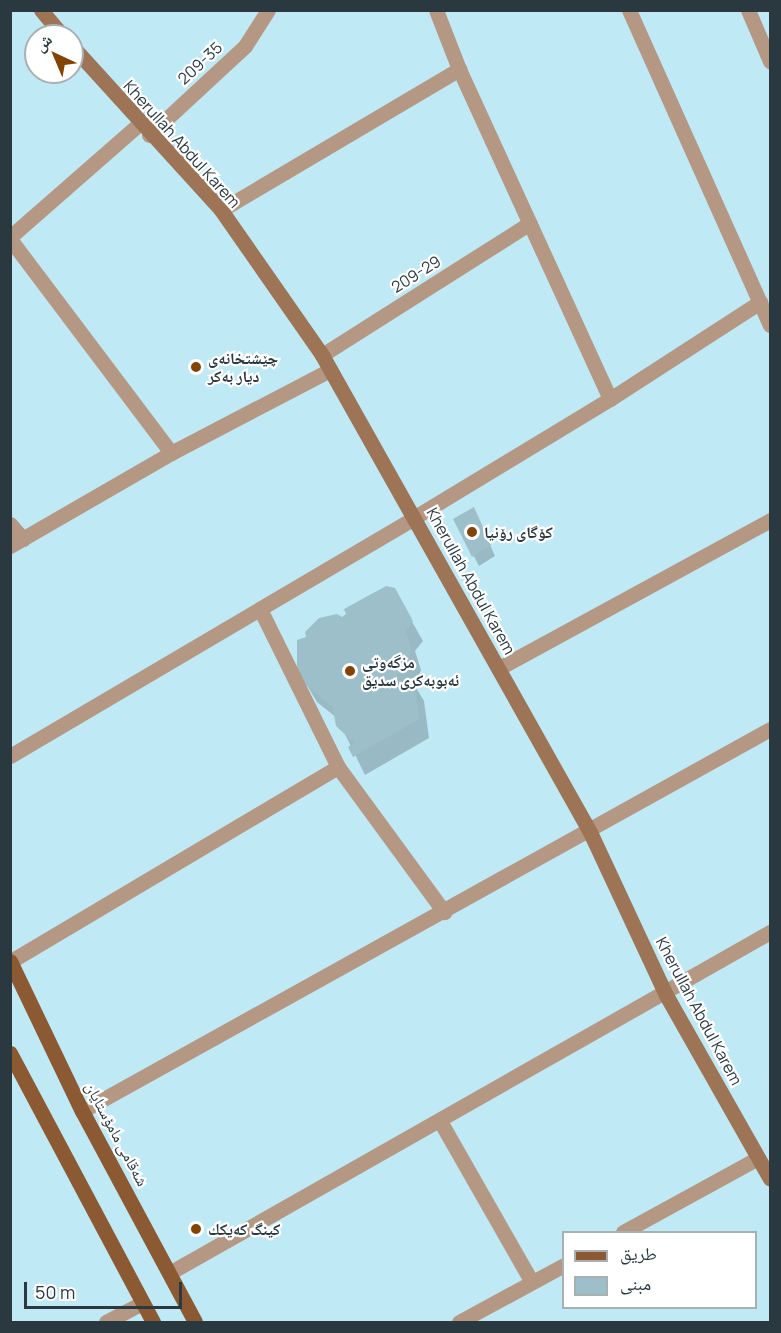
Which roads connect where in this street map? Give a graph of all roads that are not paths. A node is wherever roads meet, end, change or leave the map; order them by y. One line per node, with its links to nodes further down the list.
1 (41, 10): 6 (street)
2 (268, 10): 12 (street, 209-35)
3 (436, 10): 11 (street)
4 (629, 10): 16 (street)
5 (748, 10): 8 (street)
6 (53, 24)
7 (771, 25): 8 (street)
8 (756, 33): 10 (street)
9 (84, 60): 12 (street, Kherullah Abdul Karem)
10 (771, 61)
11 (459, 69): 13 (street); 14 (street)
12 (144, 130): 13 (street, Kherullah Abdul Karem); 15 (street, 209-35)
13 (221, 210): 18 (street, Kherullah Abdul Karem)
14 (530, 223): 18 (street, 209-29); 20 (street)
15 (10, 238): 21 (street)
16 (760, 302): 17 (street); 20 (street)
17 (771, 325)
18 (322, 355): 19 (street, Kherullah Abdul Karem)
19 (330, 370): 21 (street); 22 (street, Kherullah Abdul Karem)
20 (610, 399): 22 (street)
21 (171, 453): 25 (street)
22 (414, 518): 26 (street); 27 (street, Kherullah Abdul Karem)
23 (771, 520): 27 (street)
24 (10, 524): 25 (street)
25 (16, 543)
26 (260, 609): 29 (street); 30 (street)
27 (499, 668): 31 (street, Kherullah Abdul Karem)
28 (771, 729): 31 (street)
29 (10, 756)
30 (338, 767): 32 (street); 34 (street)
31 (590, 831): 32 (street); 35 (street, Kherullah Abdul Karem)
32 (444, 912): 37 (street)
33 (771, 932): 35 (street)
34 (11, 961): 37 (main road, شەقامی مامۆستایان)
35 (666, 995): 38 (street); 39 (street, Kherullah Abdul Karem)
36 (13, 1062): 45 (main road)
37 (82, 1111): 43 (main road, شەقامی مامۆستایان)
38 (440, 1121): 43 (street); 44 (street)
39 (758, 1158): 40 (street, Kherullah Abdul Karem); 41 (street)
40 (771, 1179)
41 (627, 1231)
42 (562, 1266): 44 (street)
43 (171, 1272): 48 (main road, شەقامی مامۆستایان)
44 (532, 1282): 49 (street)
45 (142, 1303): 46 (street); 47 (main road)
46 (106, 1323)
47 (153, 1323)
48 (195, 1323)
49 (459, 1323)

